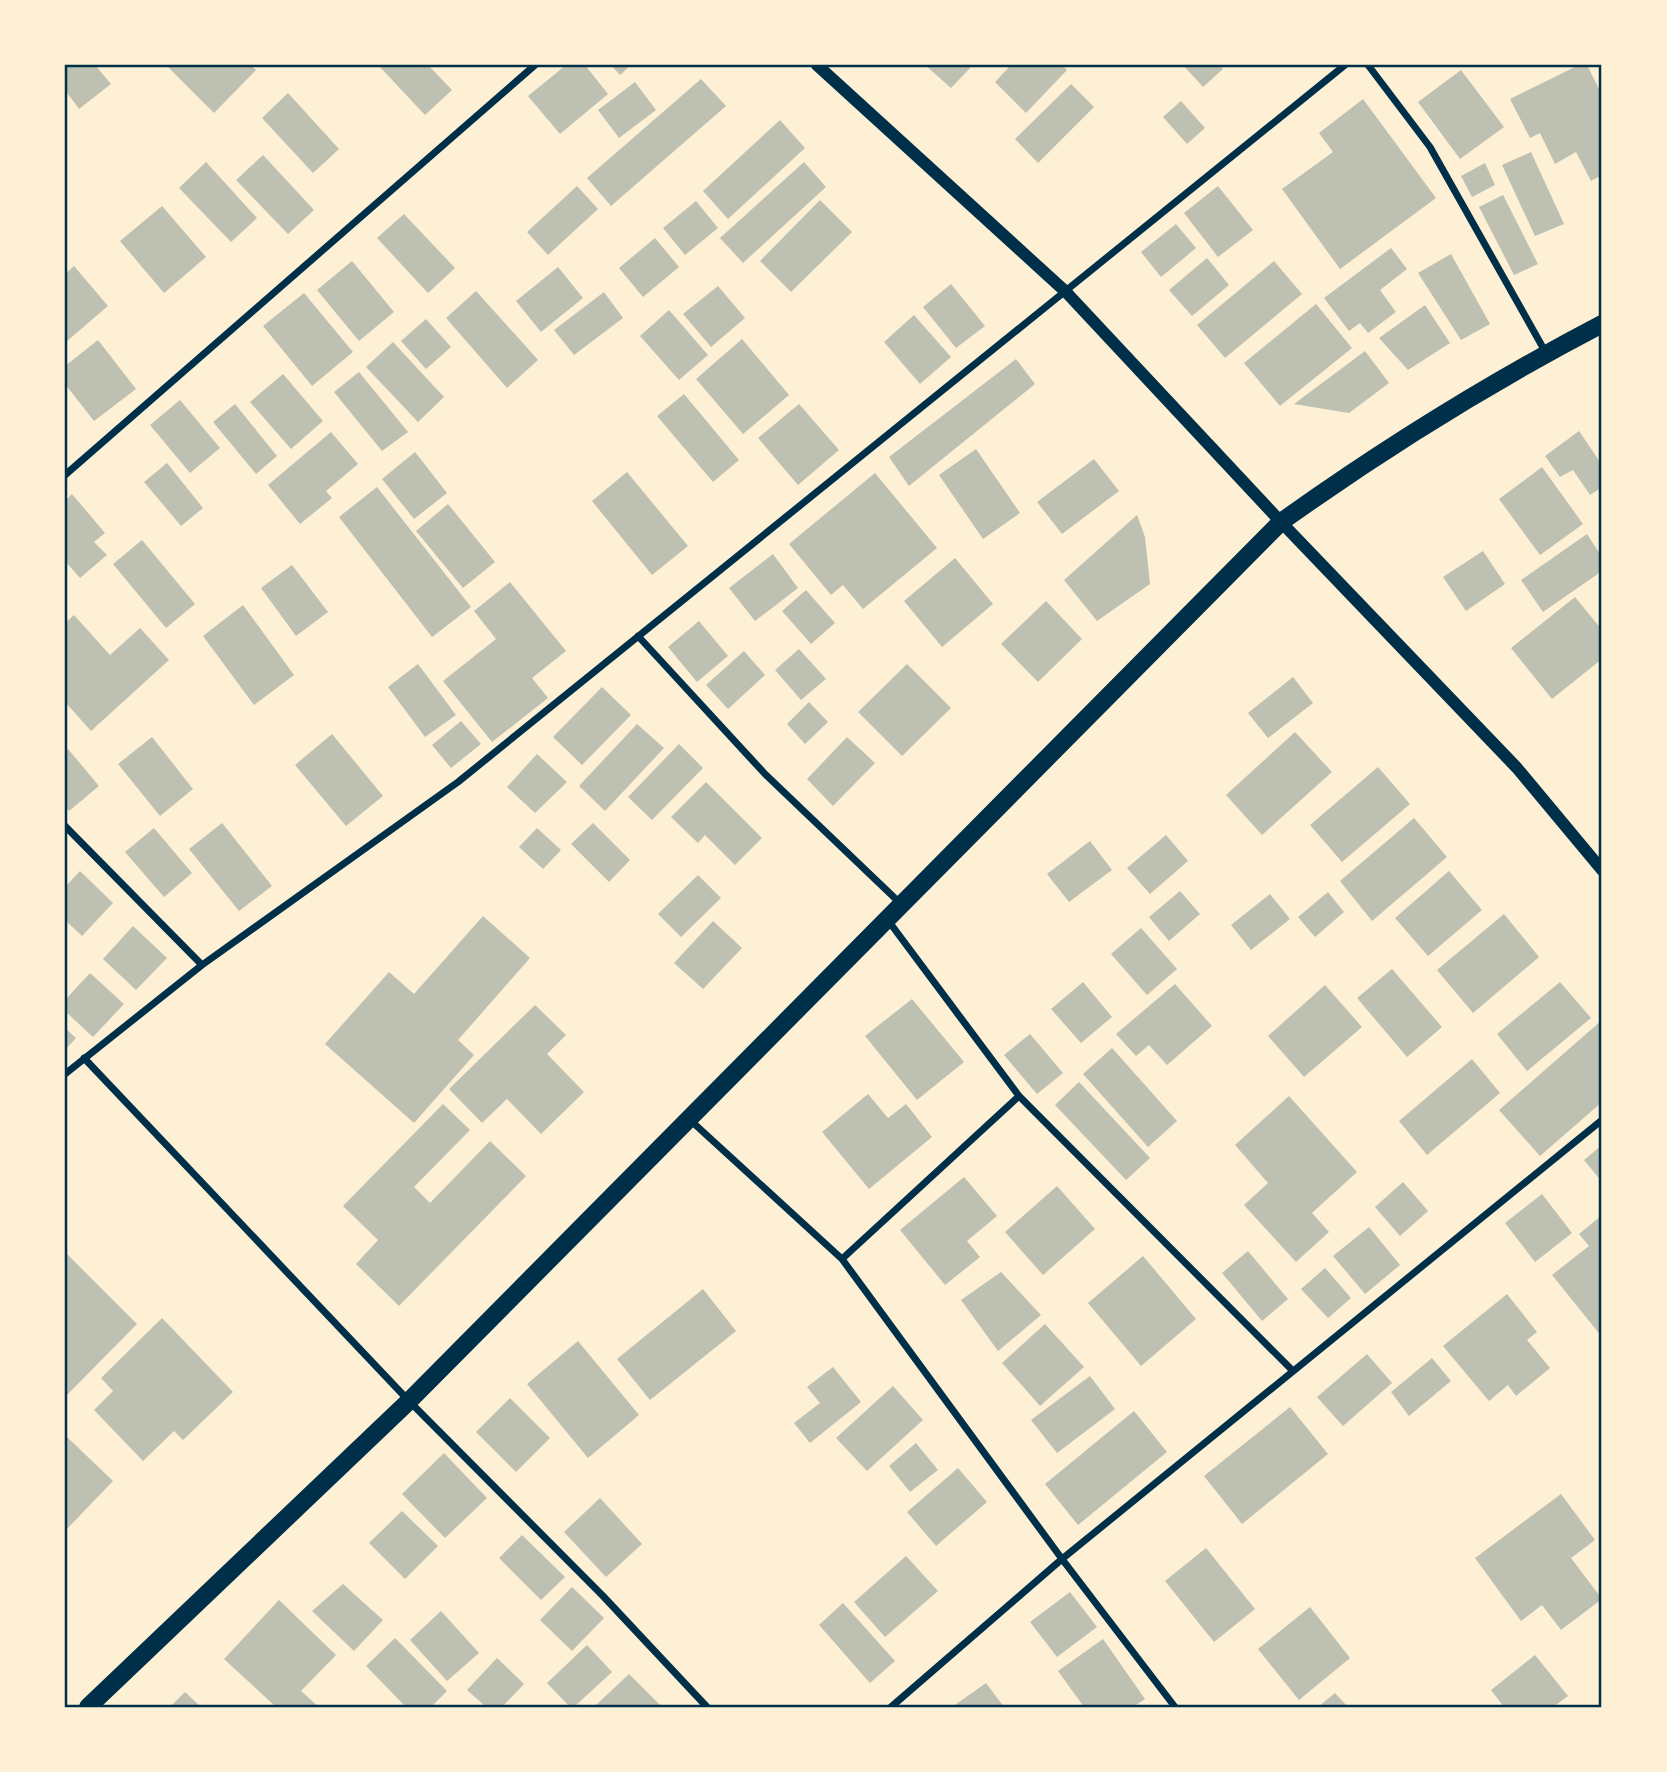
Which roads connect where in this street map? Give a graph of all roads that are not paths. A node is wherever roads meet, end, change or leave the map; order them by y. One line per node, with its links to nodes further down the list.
1 (535, 65): 8 (street)
2 (817, 65): 5 (street)
3 (1345, 65): 5 (street)
4 (1368, 65): 7 (street)
5 (1066, 292): 9 (street); 10 (street)
6 (1602, 324): 7 (main road)
7 (1546, 353): 9 (main road)
8 (65, 475)
9 (1281, 522): 12 (street); 13 (main road)
10 (638, 636): 13 (street); 15 (street)
11 (65, 826): 15 (street)
12 (1602, 870)
13 (901, 904): 14 (main road)
14 (886, 919): 18 (street); 19 (main road)
15 (202, 965): 16 (street)
16 (84, 1058): 17 (street); 23 (street)
17 (65, 1074)
18 (1019, 1096): 21 (street); 22 (street)
19 (689, 1118): 21 (street); 23 (main road)
20 (1602, 1120): 22 (street)
21 (842, 1259): 24 (street)
22 (1293, 1371): 24 (street)
23 (409, 1401): 25 (main road); 26 (street)
24 (1062, 1559): 27 (street); 28 (street)
25 (88, 1707)
26 (707, 1707)
27 (891, 1707)
28 (1175, 1707)

